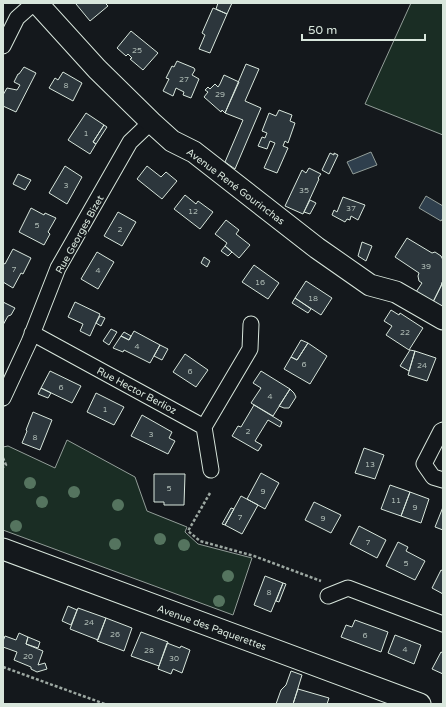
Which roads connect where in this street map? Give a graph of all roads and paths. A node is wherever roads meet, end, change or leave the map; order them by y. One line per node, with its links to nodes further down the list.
1 (34, 3): 3 (street)
2 (37, 3): 4 (street, Avenue René Gourinchas)
3 (3, 46)
4 (151, 122): 5 (street, Avenue René Gourinchas); 7 (street, Rue Georges Bizet)
5 (443, 319)
6 (251, 324): 9 (street)
7 (32, 333): 8 (street, Rue Georges Bizet); 9 (street, Rue Hector Berlioz)
8 (3, 398)
9 (204, 427): 13 (street)
10 (443, 430): 14 (street)
11 (3, 458): 12 (path)
12 (3, 467)
13 (211, 470)
14 (443, 480)
15 (210, 493): 17 (path)
16 (3, 549): 22 (street, Avenue des Paquerettes)
17 (321, 581)
18 (328, 596): 19 (street)
19 (443, 624)
20 (3, 667): 21 (path)
21 (105, 704)
22 (420, 704)

